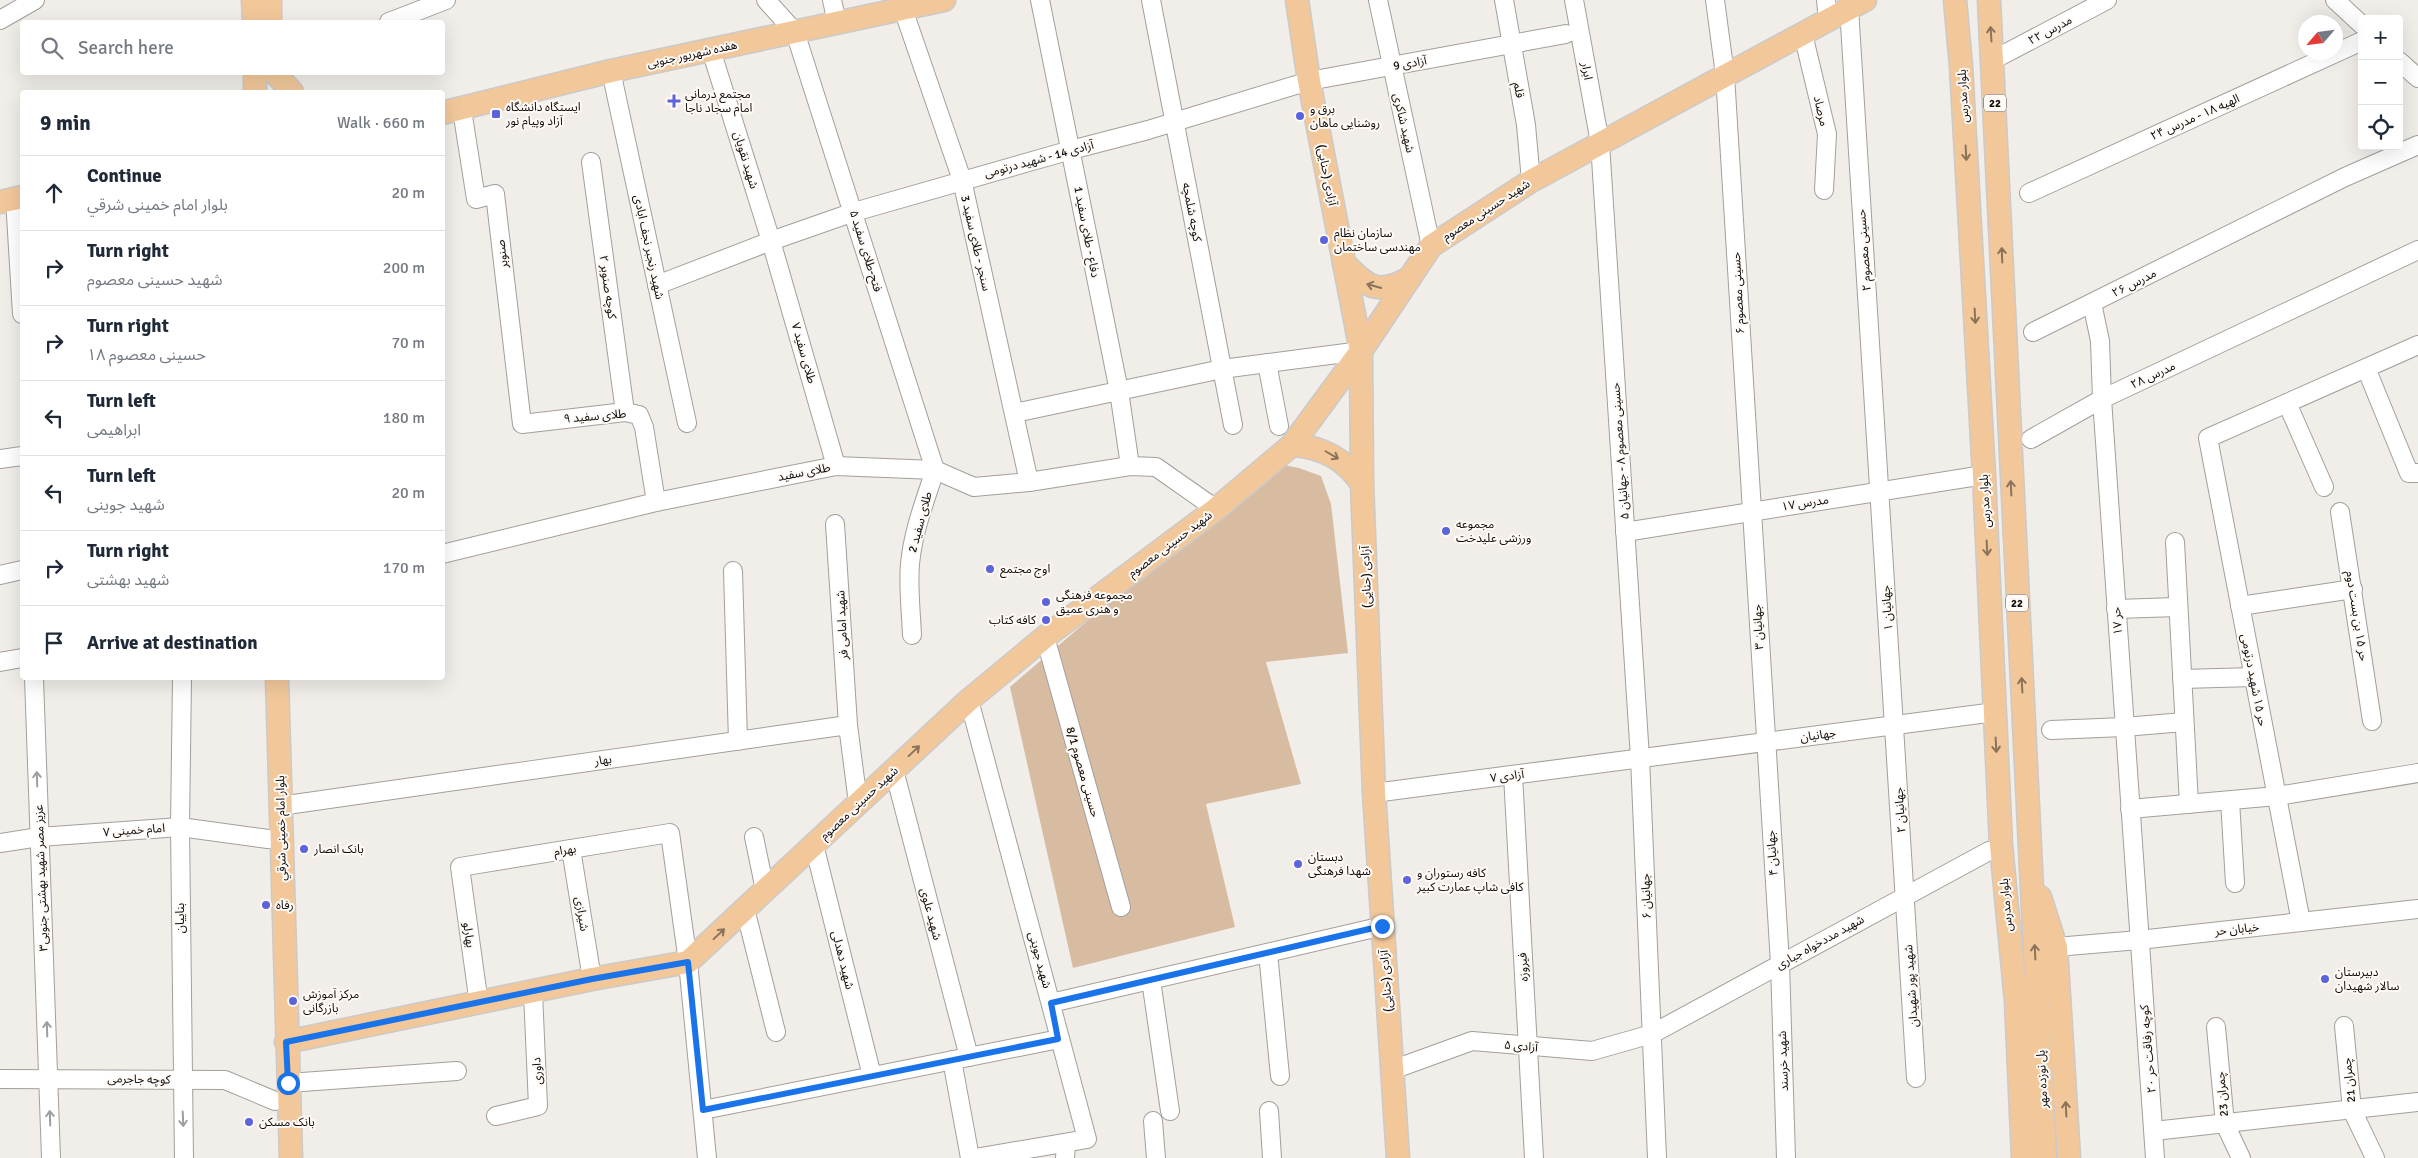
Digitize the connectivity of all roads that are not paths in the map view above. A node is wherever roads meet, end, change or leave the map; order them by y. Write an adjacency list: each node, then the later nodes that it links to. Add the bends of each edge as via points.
1 (35, 0): 24 (street)
2 (253, 0): 25 (main road)
3 (270, 0): 26 (main road)
4 (446, 0): 21 (street)
5 (766, 0): 30 (street)
6 (832, 0): 29 (street)
7 (944, 0): 22 (main road, هفده شهریور جنوبی)
8 (1040, 0): 51 (street, دفاع - طلای سفید 1)
9 (1150, 0): 48 (street, کوچه شلمچه)
10 (1297, 0): 44 (main road, آزادی (حنایی))
11 (1378, 0): 38 (street, شهید شاکری)
12 (1504, 0): 34 (street, قلم)
13 (1574, 0): 49 (street, ابرار)
14 (1716, 0): 41 (street, حسینی معصوم ۶)
15 (1955, 0): 39 (main road, بلوار مدرس)
16 (1968, 0): 39 (main road)
17 (1989, 0): 36 (main road, بلوار مدرس / 22, one-way to 17)
18 (2107, 0): 36 (street, مدرس ۲۲)
19 (2335, 0): 28 (street)
20 (1857, 4): 23 (main road, شهید حسینی معصوم); 94 (street, حسینی معصوم ۲)
21 (418, 5): 27 (street)
22 (903, 9): 29 (main road, هفده شهریور جنوبی); 53 (street, سنجر - طلای سفید 3)
23 (1827, 10): 32 (main road, شهید حسینی معصوم)
24 (0, 20)
25 (254, 20)
26 (270, 20)
27 (392, 20)
28 (2358, 21)
29 (837, 23): 30 (main road, هفده شهریور جنوبی)
30 (795, 32): 35 (main road, هفده شهریور جنوبی); 58 (street, فتح-طلای سفید ۵)
31 (1566, 34): 34 (street, آزادی 9)
32 (1803, 34): 41 (main road, شهید حسینی معصوم); 55 (street, مرصاد, via 1826,134)
33 (2358, 43): 56 (street, الهیه ۱۸ - مدرس ۲۴)
34 (1511, 46): 38 (street, آزادی 9); 54 (street, قلم, via 1526,125)
35 (711, 50): 40 (main road, هفده شهریور جنوبی); 59 (street, شهید نقویان)
36 (1993, 60): 150 (main road, بلوار مدرس / 22, one-way to 36)
37 (2403, 64): 42 (street)
38 (1391, 66): 44 (street, آزادی 9); 60 (street, شهید شاکری)
39 (1961, 66): 90 (main road, بلوار مدرس, one-way to 90)
40 (611, 71): 47 (main road, هفده شهریور جنوبی); 64 (street, شهید رنجبر نجف ابادی)
41 (1725, 75): 49 (main road, شهید حسینی معصوم); 97 (street, حسینی معصوم ۶)
42 (2418, 78)
43 (259, 80): 45 (main road); 46 (main road)
44 (1308, 82): 48 (street, آزادی 14 - شهید درتومی); 62 (main road, آزادی (حنایی))
45 (270, 90)
46 (286, 90)
47 (452, 111): 79 (street, صنوبر, via 476,199 495,194)
48 (1175, 122): 51 (street, آزادی 14 - شهید درتومی); 72 (street, کوچه شلمچه)
49 (1600, 143): 54 (main road, شهید حسینی معصوم); 100 (street, حسینی معصوم ۸ - جهانیان ۵)
50 (2418, 145): 66 (street, مدرس ۲۶, via 2345,177)
51 (1071, 150): 53 (street, آزادی 14 - شهید درتومی); 73 (street, دفاع - طلای سفید 1)
52 (591, 162): 76 (street, کوچه صنوبر ۲)
53 (962, 180): 58 (street, آزادی 14 - شهید درتومی); 77 (street, سنجر - طلای سفید 3)
54 (1531, 181): 60 (main road, شهید حسینی معصوم)
55 (1824, 190)
56 (2028, 193)
57 (12, 199): 65 (street)
58 (854, 212): 59 (street, آزادی 14 - شهید درتومی); 88 (street, فتح-طلای سفید ۵)
59 (771, 241): 64 (street, آزادی 14 - شهید درتومی); 86 (street, طلای سفید ۷)
60 (1431, 246): 63 (main road, شهید حسینی معصوم)
61 (2418, 250): 74 (street, مدرس ۲۸)
62 (1344, 263): 63 (main road, one-way to 62, via 1382,289 1367,285); 69 (main road, آزادی (حنایی))
63 (1410, 278): 69 (main road, شهید حسینی معصوم)
64 (657, 285): 78 (street, شهید رنجبر نجف ابادی)
65 (20, 291)
66 (2092, 303): 67 (street, مدرس ۲۶); 74 (street, حر ۱۷, via 2100,341)
67 (2033, 332)
68 (2418, 345): 71 (street)
69 (1360, 351): 70 (street); 83 (main road, شهید حسینی معصوم); 92 (main road, آزادی (حنایی))
70 (1267, 363): 72 (street); 81 (street)
71 (2366, 368): 75 (street); 89 (street)
72 (1222, 369): 73 (street); 80 (street, کوچه شلمچه)
73 (1119, 391): 77 (street); 87 (street, دفاع - طلای سفید 1)
74 (2102, 399): 82 (street, مدرس ۲۸); 109 (street, حر ۱۷)
75 (2287, 403): 93 (street); 107 (street, حر ۱۵ شهید درتومی, via 2208,438)
76 (625, 412): 79 (street, طلای سفید ۹); 95 (street, طلای سفید ۹, via 639,415 644,426)
77 (1015, 413): 91 (street, سنجر - طلای سفید 3)
78 (687, 423)
79 (522, 424)
80 (1233, 425)
81 (1279, 426)
82 (2031, 439)
83 (1292, 445): 92 (main road, one-way to 92, via 1320,449 1333,455); 96 (main road, شهید حسینی معصوم)
84 (20, 456): 85 (street)
85 (0, 459)
86 (836, 466): 88 (street, طلای سفید); 95 (street, طلای سفید)
87 (1130, 466): 91 (street, طلای سفید); 96 (street, طلای سفید, via 1156,467)
88 (935, 470): 91 (street, طلای سفید, via 974,487); 110 (street, طلای سفید 2, via 912,546)
89 (2413, 473)
90 (1984, 475): 94 (street, مدرس ۱۷); 121 (main road, بلوار مدرس, one-way to 121)
91 (1029, 482)
92 (1362, 484): 134 (main road, آزادی (حنایی))
93 (2324, 487)
94 (1879, 491): 97 (street, مدرس ۱۷); 125 (street, جهانیان ۱)
95 (656, 502): 102 (street, طلای سفید)
96 (1216, 509): 111 (main road, شهید حسینی معصوم)
97 (1751, 512): 100 (street, مدرس ۱۷); 129 (street, جهانیان ۳)
98 (2340, 512): 106 (street, حر ۱۵ بن بست دوم)
99 (835, 524): 124 (street, شهید امامی فر)
100 (1626, 532): 130 (street, حسینی معصوم ۸ - جهانیان ۵)
101 (2175, 542): 108 (street)
102 (445, 553)
103 (20, 570): 105 (street)
104 (733, 571): 128 (street)
105 (0, 575)
106 (2353, 589): 107 (street); 122 (street, حر ۱۵ بن بست دوم)
107 (2240, 606): 114 (street, حر ۱۵ شهید درتومی)
108 (2178, 607): 109 (street); 115 (street)
109 (2116, 609): 126 (street, حر ۱۷)
110 (912, 635)
111 (1045, 637): 120 (main road, شهید حسینی معصوم); 154 (street, حسینی معصوم 8/1)
112 (20, 658): 113 (street)
113 (0, 662)
114 (2254, 677): 115 (street); 135 (street, حر ۱۵ شهید درتومی)
115 (2182, 679): 123 (street)
116 (34, 680): 142 (street, عزیز مصر شهید بهشتی جنوبی۳, one-way to 116)
117 (182, 680): 141 (street, بناییان)
118 (266, 680): 144 (main road, بلوار امام خمینی شرقي)
119 (277, 680): 139 (main road, بلوار امام خمینی شرقي)
120 (969, 700): 131 (main road, شهید حسینی معصوم, one-way to 120); 169 (street, شهید جوینی)
121 (1995, 712): 125 (street, جهانیان); 157 (main road, بلوار مدرس, one-way to 157)
122 (2372, 721)
123 (2184, 722): 126 (street); 138 (street)
124 (848, 725): 128 (street, بهار); 137 (street)
125 (1894, 725): 129 (street, جهانیان); 153 (street, جهانیان ۲)
126 (2124, 727): 127 (street); 140 (street, حر ۱۷)
127 (2051, 730)
128 (738, 741): 139 (street, بهار)
129 (1765, 742): 130 (street, جهانیان); 164 (street, جهانیان ۴)
130 (1640, 758): 133 (street, آزادی ۷); 174 (street, جهانیان ۶)
131 (894, 770): 137 (main road, شهید حسینی معصوم); 178 (street, شهید علوی)
132 (2418, 773): 135 (street)
133 (1513, 775): 134 (street, آزادی ۷); 177 (street, فیروزه)
134 (1374, 793): 159 (main road, آزادی (حنایی))
135 (2277, 796): 136 (street); 158 (street, حر ۱۵ شهید درتومی)
136 (2230, 801): 138 (street); 151 (street)
137 (858, 803): 146 (main road, شهید حسینی معصوم)
138 (2189, 804): 140 (street)
139 (280, 806): 176 (main road, بلوار امام خمینی شرقي)
140 (2130, 809): 160 (street, حر ۱۷)
141 (180, 826): 142 (street, امام خمینی ۷); 144 (street, امام خمینی ۷); 186 (street, بناییان)
142 (39, 837): 145 (street, امام خمینی ۷); 183 (street, عزیز مصر شهید بهشتی جنوبی۳, one-way to 142)
143 (754, 837): 152 (street)
144 (268, 839): 188 (main road, بلوار امام خمینی شرقي)
145 (0, 843)
146 (814, 845): 152 (main road, شهید حسینی معصوم); 181 (street, شهید دهدلی)
147 (571, 849): 149 (street, بهرام); 163 (street, بهرام, via 670,832); 165 (street, شیرازی)
148 (1989, 851): 153 (street, شهید مددخواه جباری)
149 (460, 867): 170 (street, بهارلو)
150 (2031, 868): 161 (main road); 168 (main road, بلوار مدرس / 22, one-way to 150)
151 (2235, 883)
152 (765, 890): 155 (main road, شهید حسینی معصوم)
153 (1905, 895): 164 (street, شهید مددخواه جباری); 184 (street, شهید پور شهیدان)
154 (1121, 907)
155 (745, 909): 163 (main road, شهید حسینی معصوم, one-way to 155); 173 (street)
156 (2418, 909): 158 (street, خیابان حر)
157 (2006, 916): 168 (main road, بلوار مدرس); 212 (main road, via 2001,1002)
158 (2301, 922): 160 (street, خیابان حر)
159 (1382, 926): 162 (street); 179 (main road, آزادی (حنایی))
160 (2139, 940): 161 (street, خیابان حر); 197 (street, کوچه رفاقت حر ۲۰)
161 (2056, 947): 215 (main road, one-way to 161)
162 (1268, 953): 166 (street); 182 (street)
163 (688, 962): 165 (main road); 190 (street)
164 (1780, 964): 174 (street, شهید مددخواه جباری); 211 (street, شهید خرسند)
165 (592, 979): 167 (main road)
166 (1151, 980): 169 (street); 192 (street)
167 (533, 993): 170 (main road); 194 (street, داوری, via 538,1106)
168 (2027, 1001): 213 (main road, پل نوزده مهر); 214 (main road, پل نوزده مهر)
169 (1051, 1003): 175 (street, شهید جوینی)
170 (479, 1004): 176 (main road)
171 (2344, 1026): 191 (street, چمران 21)
172 (2216, 1027): 196 (street, چمران 23)
173 (776, 1032)
174 (1652, 1034): 177 (street, آزادی ۵, via 1592,1051); 210 (street, جهانیان ۶)
175 (1058, 1039): 178 (street); 198 (street, شهید جوینی, via 1087,1139)
176 (286, 1042): 187 (main road, بلوار امام خمینی شرقي)
177 (1528, 1046): 179 (street, آزادی ۵, via 1472,1041); 209 (street, فیروزه)
178 (960, 1059): 181 (street); 204 (street, شهید علوی)
179 (1392, 1070): 208 (main road, آزادی (حنایی))
180 (457, 1071): 187 (street)
181 (872, 1076): 190 (street)
182 (1280, 1076)
183 (49, 1078): 185 (street, کوچه جاجرمی); 186 (street, کوچه جاجرمی); 199 (street, عزیز مصر شهید بهشتی جنوبی۳, one-way to 183)
184 (1916, 1078)
185 (0, 1079)
186 (181, 1079): 188 (street, کوچه جاجرمی, via 225,1080); 200 (street, بناییان, one-way to 200)
187 (288, 1083): 202 (main road, بلوار امام خمینی شرقي)
188 (274, 1101): 201 (main road, بلوار امام خمینی شرقي)
189 (2418, 1102): 191 (street)
190 (703, 1110): 203 (street)
191 (2352, 1110): 196 (street); 218 (street, چمران 21)
192 (1170, 1111)
193 (1269, 1111): 207 (street)
194 (496, 1116)
195 (1153, 1121): 206 (street)
196 (2225, 1124): 197 (street); 217 (street, چمران 23)
197 (2154, 1131): 216 (street, کوچه رفاقت حر ۲۰)
198 (1066, 1150): 205 (street, شهید جوینی)
199 (51, 1158)
200 (184, 1158)
201 (276, 1158)
202 (291, 1158)
203 (707, 1158)
204 (970, 1158)
205 (975, 1158)
206 (1156, 1158)
207 (1272, 1158)
208 (1398, 1158)
209 (1534, 1158)
210 (1657, 1158)
211 (1786, 1158)
212 (2009, 1158)
213 (2023, 1158)
214 (2046, 1158)
215 (2068, 1158)
216 (2155, 1158)
217 (2241, 1158)
218 (2375, 1158)

